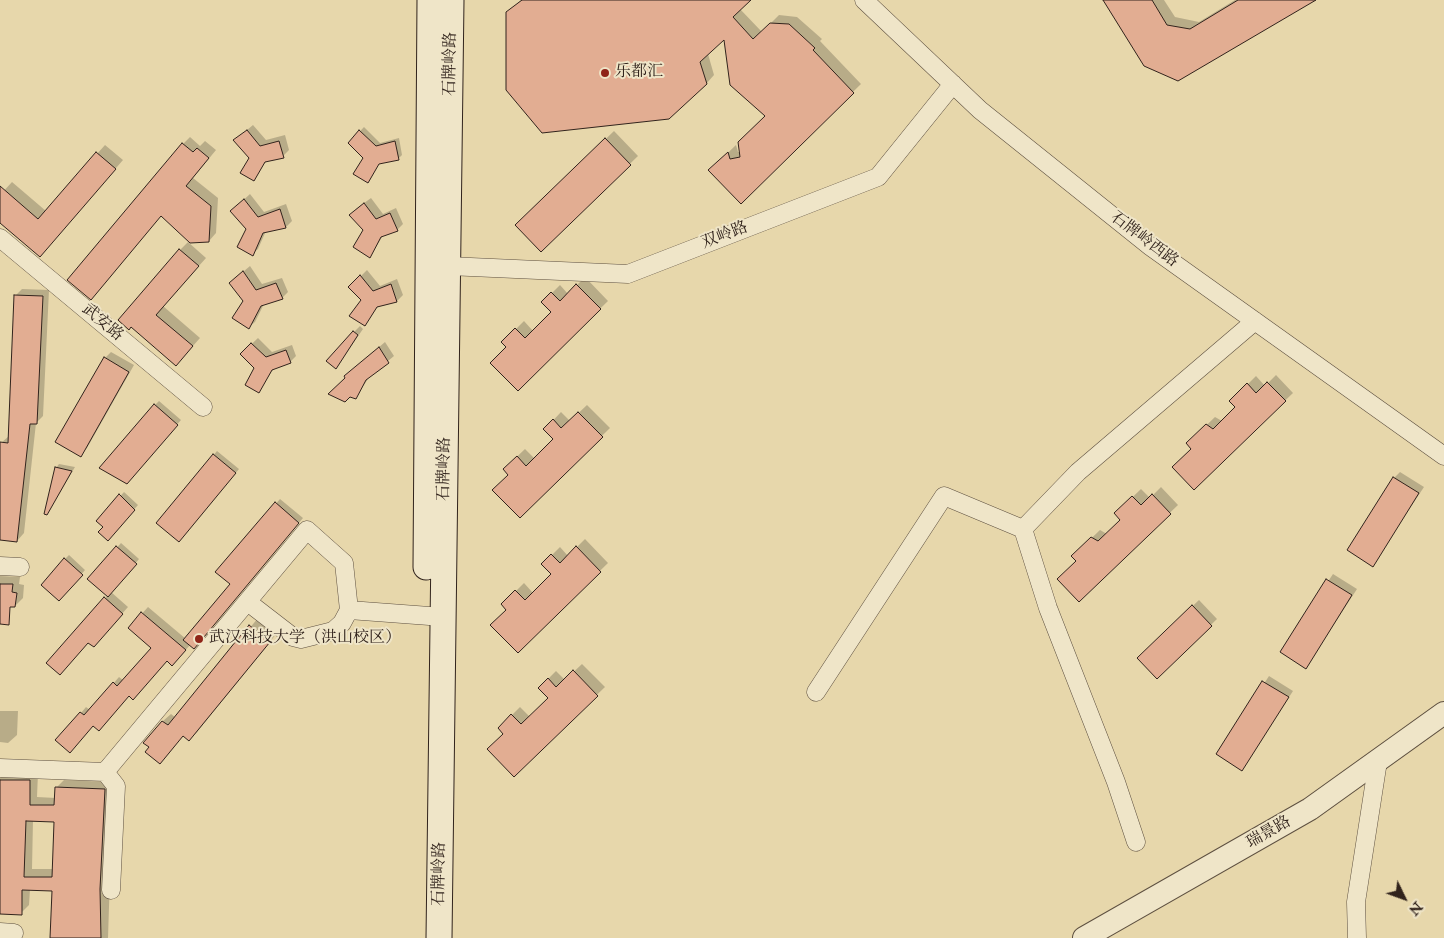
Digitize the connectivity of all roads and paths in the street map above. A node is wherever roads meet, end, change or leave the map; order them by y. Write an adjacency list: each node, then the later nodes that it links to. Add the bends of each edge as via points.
1 (430, 0): 15 (main road, 石牌岭路)
2 (451, 0): 6 (main road, 石牌岭路)
3 (864, 0): 4 (street, 石牌岭西路)
4 (953, 84): 6 (street, 双岭路, via 878,176 628,274); 7 (street, 石牌岭西路, via 980,110 1152,247)
5 (0, 238): 8 (street, 武安路)
6 (448, 266): 15 (main road, 石牌岭路)
7 (1255, 321): 9 (street, 石牌岭西路); 10 (street, via 1078,472)
8 (203, 407)
9 (1444, 456)
10 (1023, 528): 16 (street, via 944,496); 21 (street, via 1048,608)
11 (0, 566): 12 (street)
12 (20, 567)
13 (249, 603): 14 (street, via 293,637 301,639 333,631); 14 (street, via 307,530 344,563); 20 (street)
14 (349, 610): 15 (street)
15 (434, 616): 23 (main road, 石牌岭路); 24 (main road, 石牌岭路)
16 (816, 692)
17 (1444, 713): 18 (street, 瑞景路)
18 (1378, 760): 25 (street, 瑞景路, via 1310,809); 26 (street, via 1356,902)
19 (0, 768): 20 (street)
20 (105, 772): 22 (street, via 116,786)
21 (1136, 842)
22 (111, 890)
23 (422, 938)
24 (439, 938)
25 (1084, 938)
26 (1356, 938)

